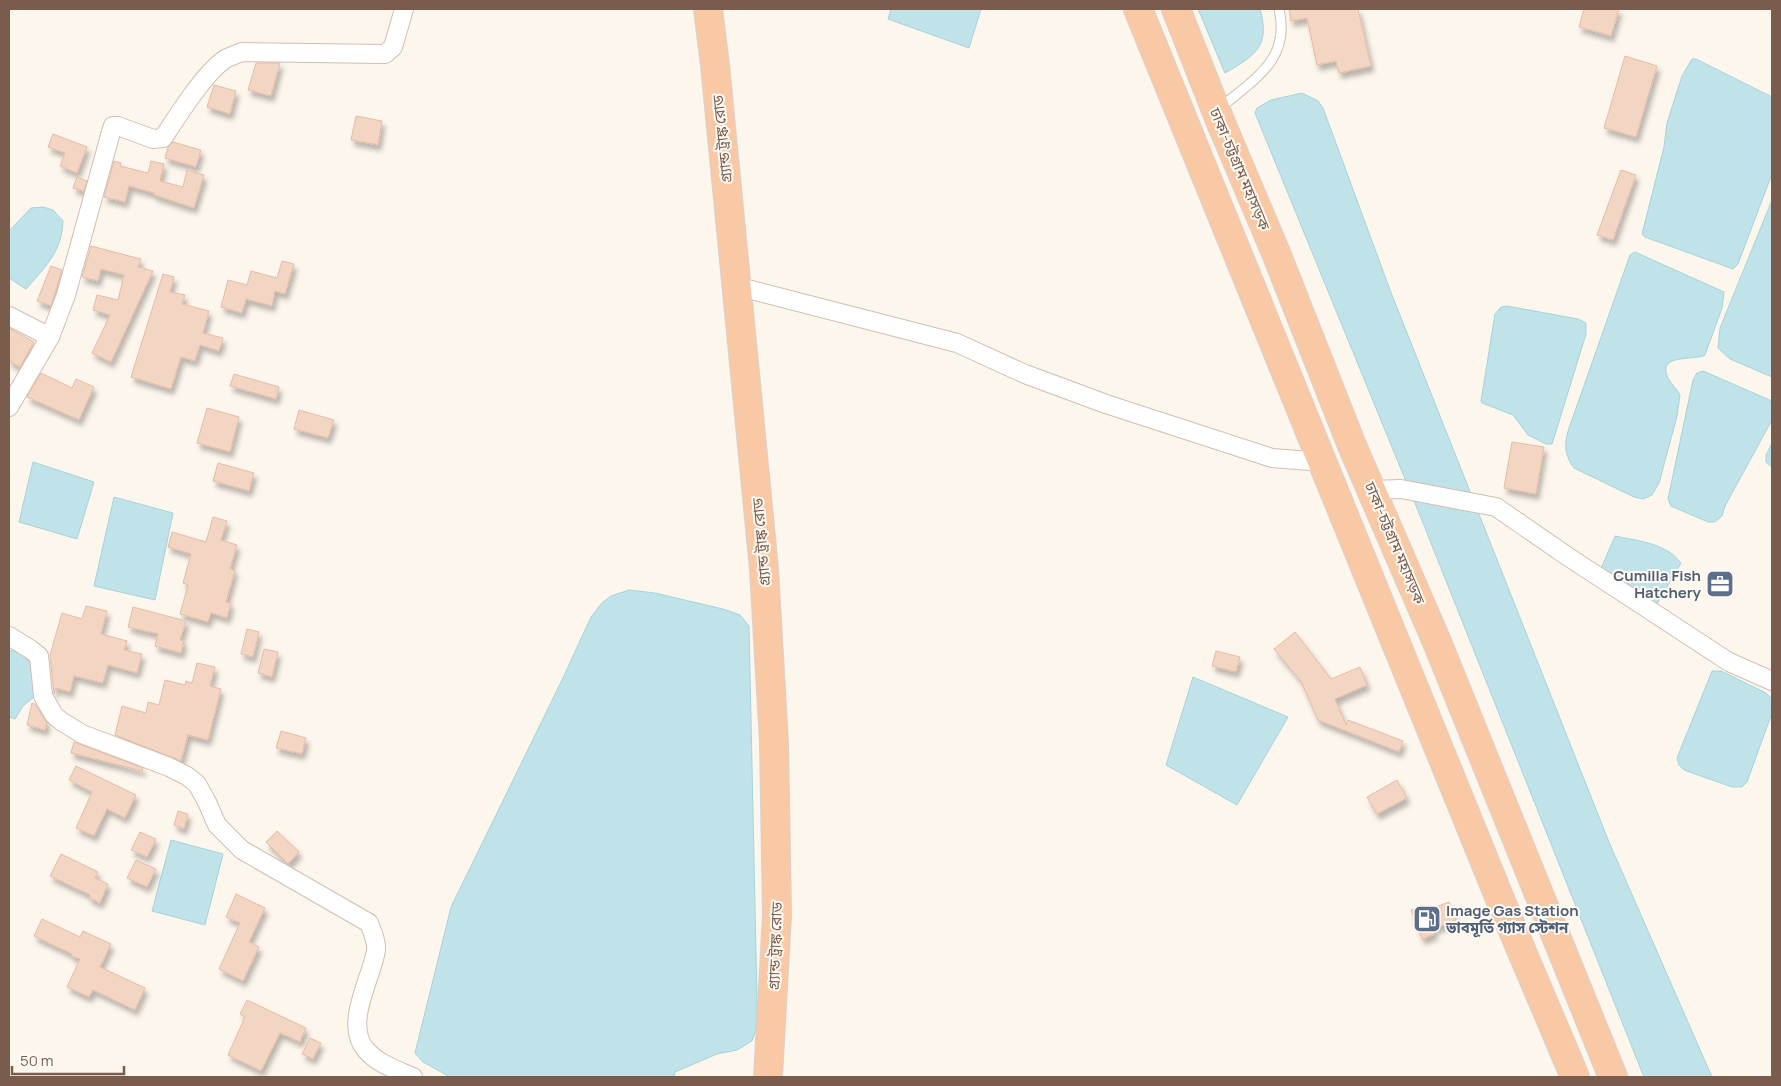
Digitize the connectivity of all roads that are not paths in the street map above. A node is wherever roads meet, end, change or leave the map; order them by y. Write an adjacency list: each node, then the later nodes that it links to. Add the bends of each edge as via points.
1 (404, 9): 9 (street, via 394,47 385,54 242,52 215,68 163,138 153,139 113,126 66,296)
2 (708, 9): 7 (highway, গ্র্যান্ড ট্রাঙ্ক রোড)
3 (1138, 9): 11 (highway)
4 (1176, 9): 6 (highway, ঢাকা-চট্টগ্রাম মহাসড়ক)
5 (1278, 9): 6 (lane, via 1281,38 1273,60)
6 (1216, 111): 12 (highway, ঢাকা-চট্টগ্রাম মহাসড়ক)
7 (736, 286): 11 (street, via 957,343 1025,374 1106,404 1272,458); 16 (highway, গ্র্যান্ড ট্রাঙ্ক রোড, via 764,569 774,743 777,914)
8 (9, 316): 9 (street)
9 (50, 338): 10 (street)
10 (9, 407)
11 (1322, 462): 17 (highway)
12 (1372, 490): 14 (street, via 1401,488 1496,507 1729,662); 18 (highway, ঢাকা-চট্টগ্রাম মহাসড়ক, via 1441,651)
13 (9, 636): 15 (street, via 39,656 43,696 61,721 82,734 187,776 196,784 217,825 242,850 369,924 376,948 362,996 358,1034 365,1050 379,1062)
14 (1772, 681)
15 (413, 1077)
16 (768, 1077)
17 (1575, 1077)
18 (1613, 1077)

